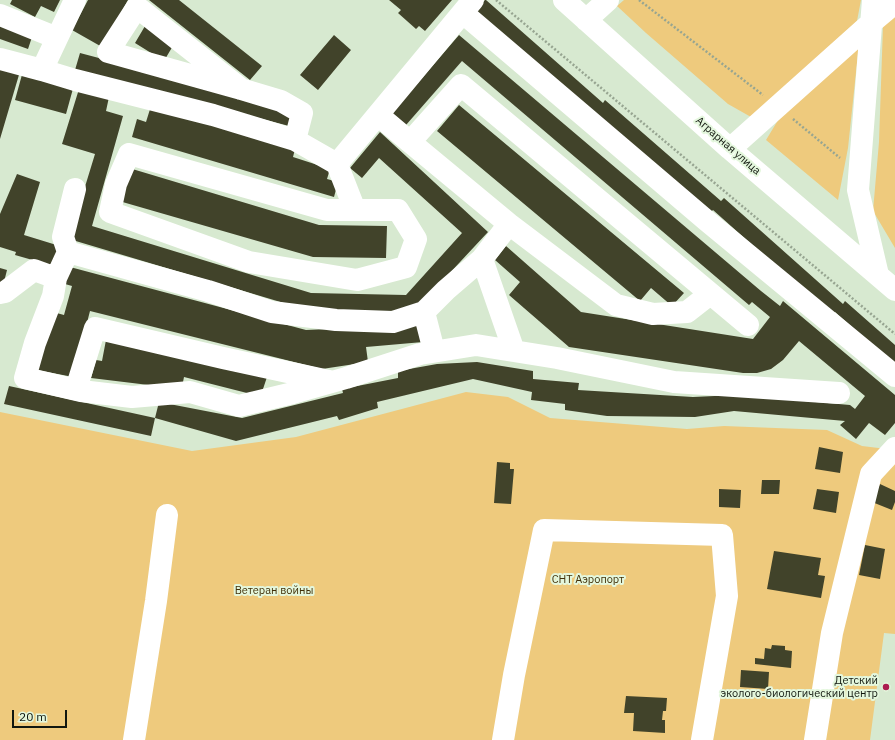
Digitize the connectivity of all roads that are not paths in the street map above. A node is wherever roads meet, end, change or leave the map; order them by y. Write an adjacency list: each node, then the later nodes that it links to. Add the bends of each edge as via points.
1 (75, 0): 10 (street)
2 (564, 0): 8 (street, Аграрная улица)
3 (608, 0): 8 (street)
4 (873, 0): 9 (street)
5 (895, 3): 9 (street)
6 (468, 6): 14 (street); 33 (street, via 707,221)
7 (0, 15): 10 (street)
8 (586, 20): 17 (street, Аграрная улица)
9 (871, 23): 17 (street); 24 (street, via 858,190)
10 (57, 38): 12 (street)
11 (0, 59): 12 (street)
12 (42, 70): 15 (street, via 213,115)
13 (240, 89): 13 (street, via 137,7 108,52 116,54); 15 (street, via 282,100 302,113)
14 (378, 115): 16 (street); 18 (street)
15 (295, 140): 18 (street)
16 (410, 142): 21 (street); 28 (street, via 461,85)
17 (730, 149): 24 (street, Аграрная улица)
18 (336, 164): 20 (street)
19 (74, 189): 22 (street, via 63,237)
20 (355, 210): 20 (street, via 327,210 129,154 116,184 110,212 249,262 357,280 406,267 416,239 398,210)
21 (509, 224): 23 (street); 28 (street, via 616,305 653,314 687,312)
22 (68, 252): 25 (street); 29 (street, via 208,291 272,312 336,320 393,322)
23 (482, 259): 29 (street); 32 (street)
24 (878, 275): 26 (street, Аграрная улица)
25 (56, 278): 27 (street, via 34,270); 35 (street, via 53,296 25,378)
26 (895, 290)
27 (0, 293)
28 (710, 294): 30 (street)
29 (424, 312): 31 (street)
30 (748, 325)
31 (434, 351): 32 (street, via 476,345); 34 (street)
32 (514, 351): 36 (street, via 674,382)
33 (895, 376)
34 (332, 382): 35 (street, via 239,406 190,392 132,397); 35 (street, via 95,328)
35 (76, 390)
36 (839, 394)
37 (895, 448): 42 (street, via 871,474 832,633)
38 (167, 515): 39 (street)
39 (134, 740)
40 (503, 740): 41 (street, via 544,530 722,535 727,596)
41 (702, 740)
42 (815, 740)

